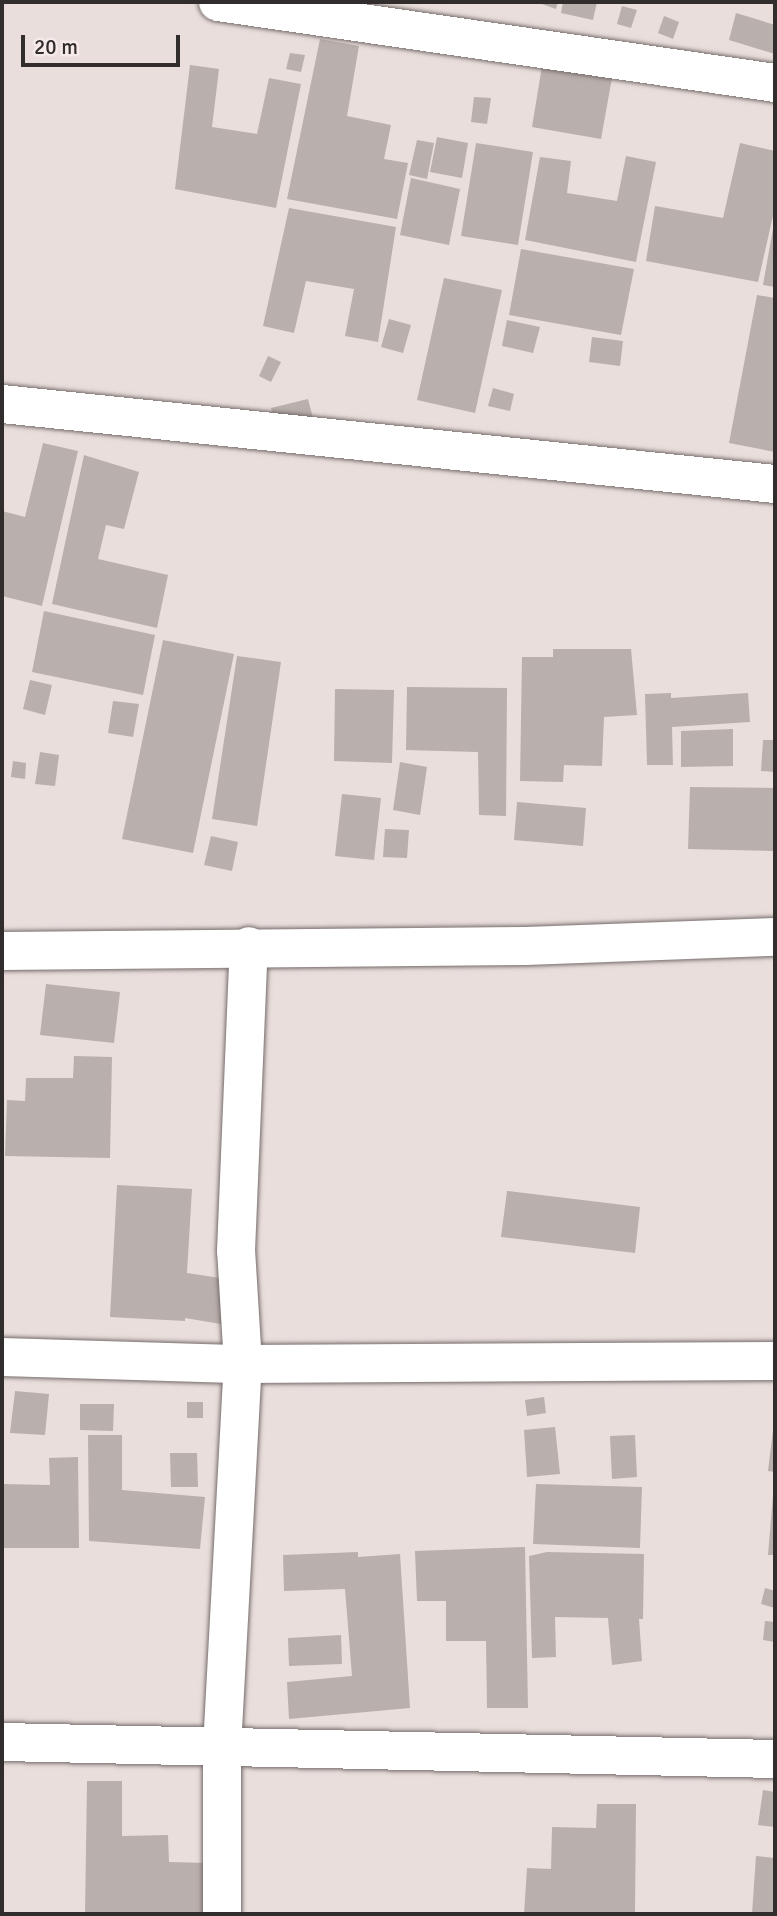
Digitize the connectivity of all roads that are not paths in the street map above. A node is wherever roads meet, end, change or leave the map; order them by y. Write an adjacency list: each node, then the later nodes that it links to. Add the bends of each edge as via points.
1 (218, 2): 2 (street)
2 (775, 83)
3 (2, 404): 4 (street)
4 (775, 484)
5 (775, 937): 6 (street, via 526,946)
6 (249, 946): 7 (street); 10 (street, via 236,1251)
7 (2, 951)
8 (2, 1357): 10 (street)
9 (775, 1361): 10 (street)
10 (243, 1364): 12 (street)
11 (2, 1742): 12 (street)
12 (222, 1748): 13 (street); 14 (street)
13 (775, 1759)
14 (222, 1914)

